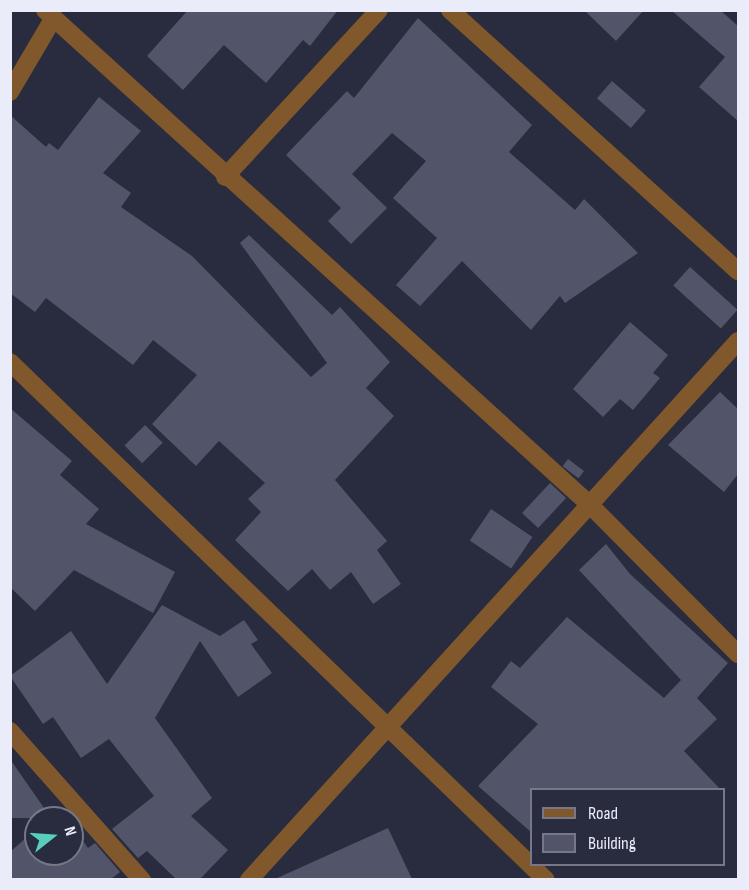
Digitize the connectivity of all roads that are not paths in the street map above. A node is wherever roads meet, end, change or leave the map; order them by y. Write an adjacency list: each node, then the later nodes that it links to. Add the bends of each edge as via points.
1 (380, 10): 5 (street)
2 (450, 10): 6 (street)
3 (49, 15): 4 (street); 5 (street)
4 (10, 92)
5 (225, 177): 9 (street)
6 (738, 271)
7 (738, 341): 9 (street)
8 (10, 362): 11 (street)
9 (588, 503): 10 (street); 11 (street)
10 (738, 654)
11 (383, 726): 13 (street); 16 (street)
12 (10, 731): 15 (street)
13 (530, 864)
14 (532, 866): 17 (street)
15 (142, 879)
16 (249, 879)
17 (546, 879)

